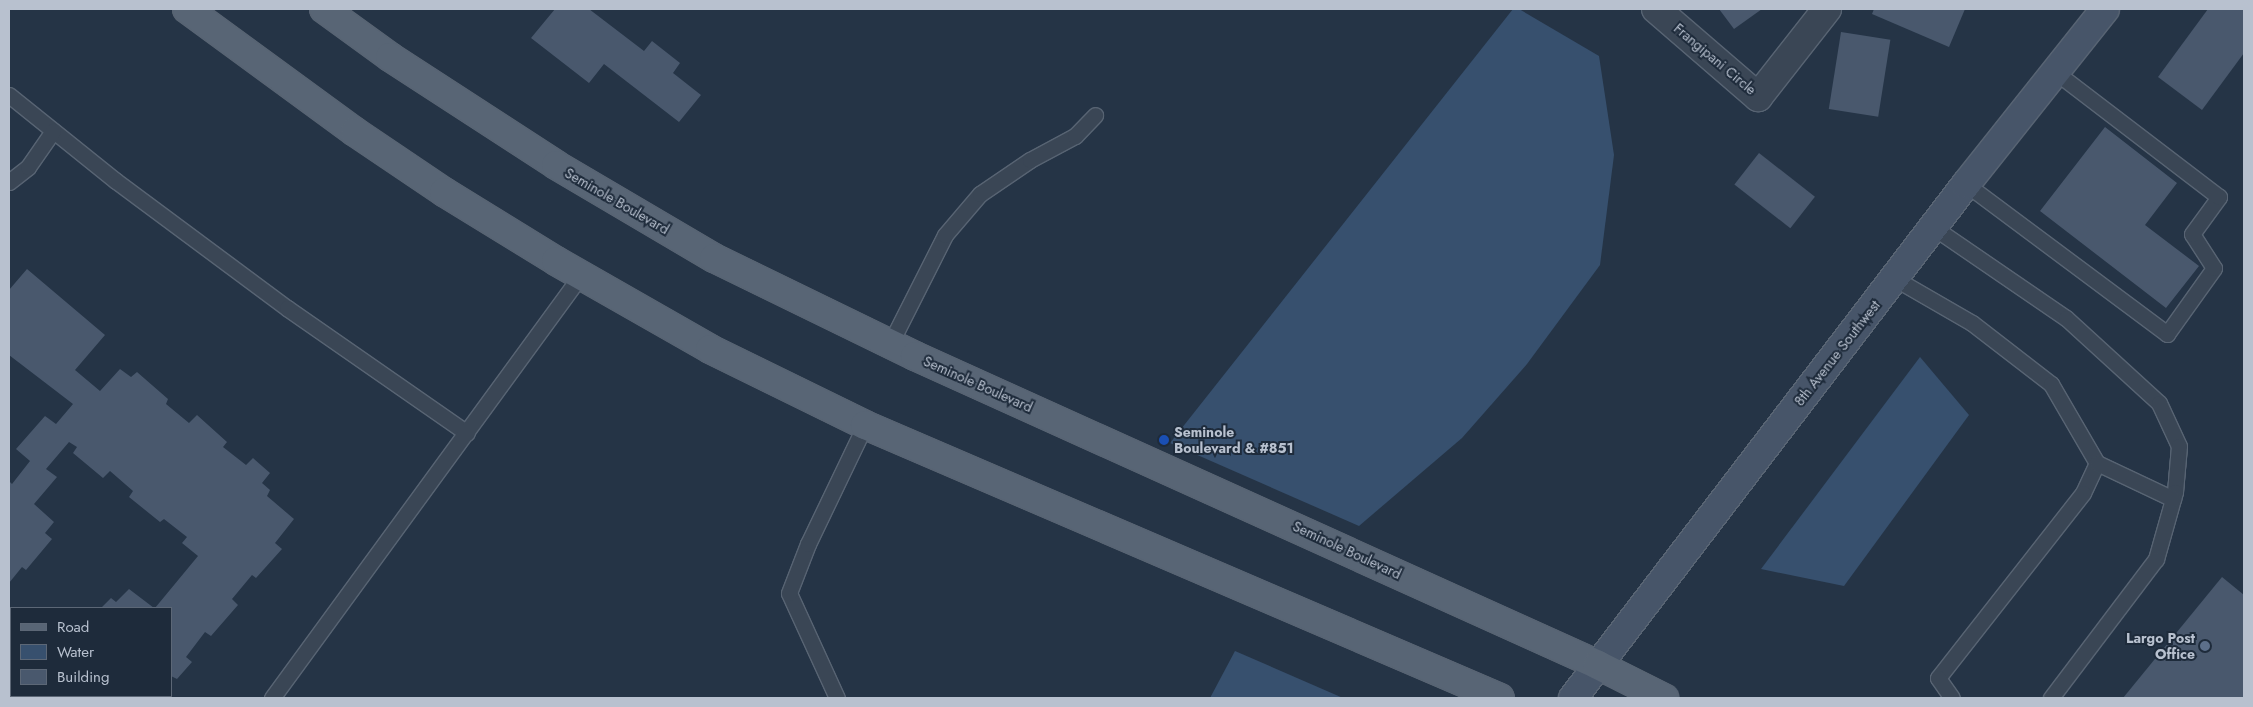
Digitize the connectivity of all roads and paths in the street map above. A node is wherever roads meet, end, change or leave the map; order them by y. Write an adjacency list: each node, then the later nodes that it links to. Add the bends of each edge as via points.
1 (187, 9): 13 (main road, via 355,132 500,227)
2 (324, 9): 15 (main road, Seminole Boulevard, via 390,57 556,165 714,258)
3 (1656, 9): 4 (street, Frangipani Circle, via 1758,97)
4 (1827, 9)
5 (2105, 9): 6 (street, 8th Avenue Southwest)
6 (2057, 73): 11 (street, 8th Avenue Southwest); 11 (lane, via 2219,197 2192,234 2214,268 2167,334)
7 (9, 95): 9 (lane)
8 (1095, 114): 15 (lane, via 1075,136 1030,160 980,194 945,235)
9 (53, 131): 10 (lane, via 28,167); 17 (lane, via 287,308)
10 (9, 182)
11 (1966, 184): 12 (street, 8th Avenue Southwest)
12 (1933, 227): 14 (street, 8th Avenue Southwest); 19 (lane, via 2066,318 2159,403 2179,446)
13 (581, 275): 16 (main road, via 710,349); 17 (lane)
14 (1894, 278): 18 (lane, via 1972,323 2052,384); 20 (street, 8th Avenue Southwest)
15 (890, 344): 20 (main road, Seminole Boulevard)
16 (865, 425): 22 (lane, via 808,544 789,593); 23 (main road)
17 (467, 433): 21 (lane)
18 (2097, 464): 19 (lane); 26 (lane, via 2083,493 1938,678)
19 (2173, 499): 27 (lane, via 2156,559)
20 (1598, 665): 24 (street, 8th Avenue Southwest); 25 (main road, Seminole Boulevard)
21 (272, 698)
22 (837, 698)
23 (1500, 698)
24 (1572, 698)
25 (1664, 698)
26 (1952, 698)
27 (2051, 698)

